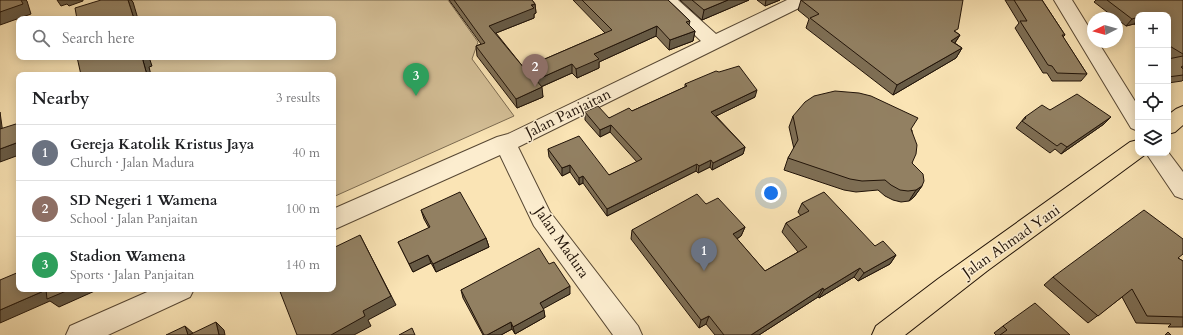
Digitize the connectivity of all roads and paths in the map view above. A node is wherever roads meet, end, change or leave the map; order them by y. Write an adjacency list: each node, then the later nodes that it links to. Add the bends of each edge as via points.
1 (668, 0): 4 (street)
2 (801, 0): 4 (street, Jalan Panjaitan)
3 (1063, 0): 6 (street)
4 (713, 42): 8 (street, Jalan Panjaitan, via 515,140)
5 (1183, 114): 7 (main road)
6 (1136, 120)
7 (1171, 124)
8 (504, 143): 12 (street, Jalan Panjaitan); 15 (street, Jalan Madura, via 542,219)
9 (1135, 150): 16 (main road, Jalan Ahmad Yani, via 936,294)
10 (1159, 156): 11 (street)
11 (1183, 190)
12 (336, 219)
13 (174, 292): 14 (street)
14 (79, 335)
15 (629, 335)
16 (885, 335)

